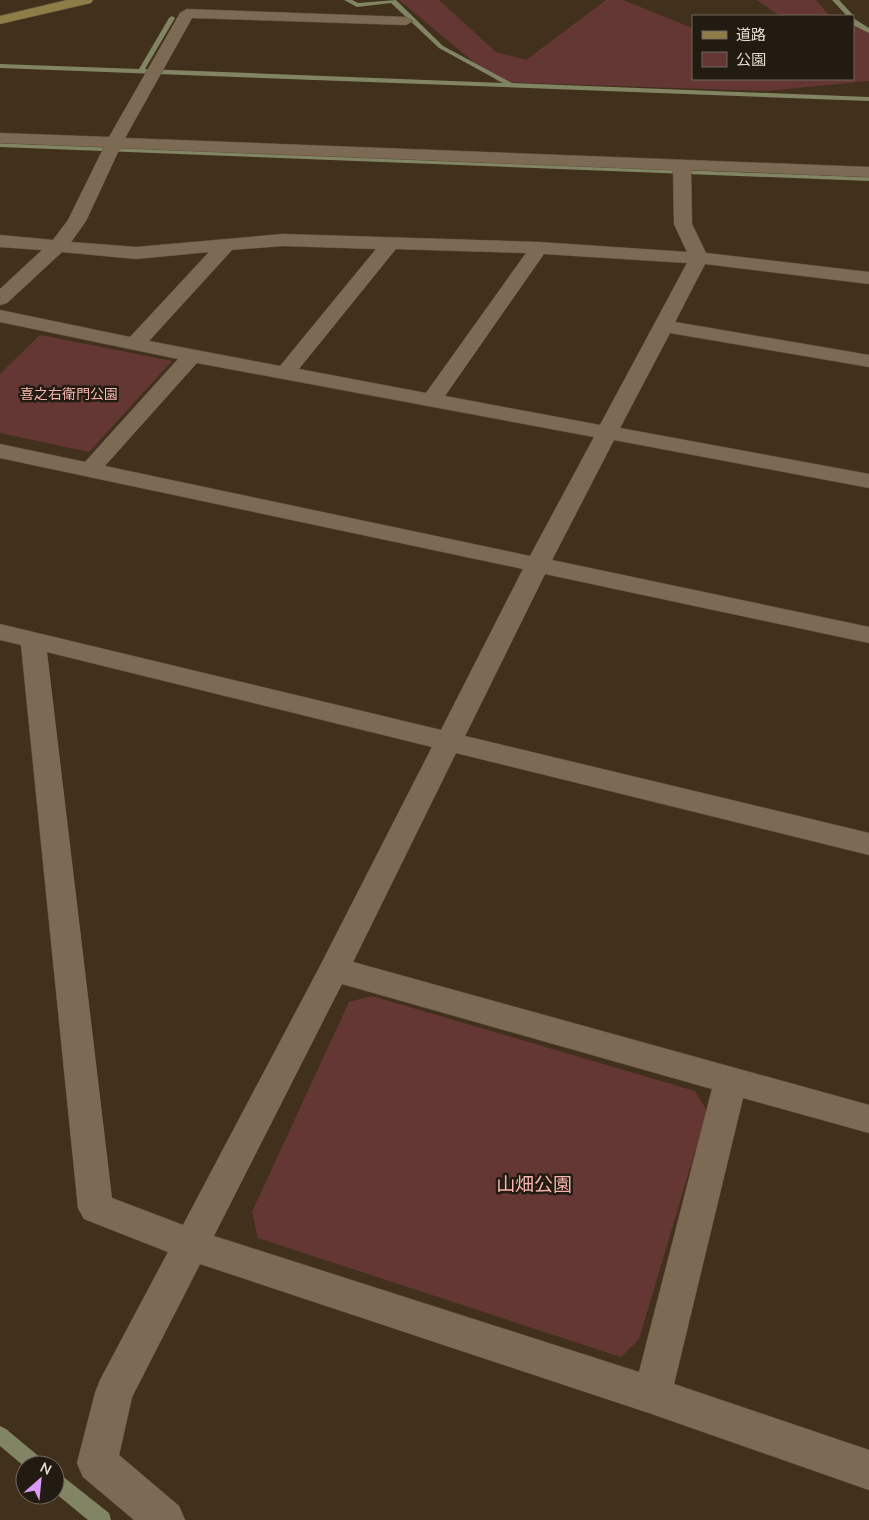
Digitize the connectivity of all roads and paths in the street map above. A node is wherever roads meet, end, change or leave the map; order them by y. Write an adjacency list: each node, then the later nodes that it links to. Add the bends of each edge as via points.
1 (31, 0): 3 (main road)
2 (86, 0): 4 (main road)
3 (0, 8)
4 (0, 20)
5 (406, 21): 7 (street, via 187,13)
6 (0, 138): 7 (street)
7 (114, 143): 8 (street); 13 (street, via 78,222)
8 (682, 165): 9 (street); 15 (street, via 683,224)
9 (869, 172)
10 (0, 241): 13 (street)
11 (227, 244): 12 (street, via 283,240); 13 (street, via 136,253); 20 (street)
12 (390, 244): 14 (street); 23 (street)
13 (58, 246): 17 (street)
14 (539, 248): 15 (street); 24 (street)
15 (699, 258): 16 (street); 19 (street)
16 (869, 278)
17 (0, 298)
18 (0, 316): 20 (street)
19 (664, 326): 22 (street); 25 (street)
20 (135, 344): 21 (street)
21 (192, 356): 23 (street); 27 (street)
22 (869, 361)
23 (285, 373): 24 (street)
24 (432, 400): 25 (street)
25 (608, 432): 28 (street); 29 (street)
26 (0, 451): 27 (street)
27 (90, 470): 29 (street)
28 (869, 481)
29 (538, 563): 31 (street); 33 (street)
30 (0, 632): 32 (street)
31 (869, 635)
32 (33, 640): 33 (street); 38 (street, via 96,1208)
33 (448, 742): 34 (street); 35 (street)
34 (869, 844)
35 (334, 969): 36 (street); 38 (street)
36 (731, 1081): 37 (street); 39 (street)
37 (869, 1119)
38 (192, 1245): 39 (street); 41 (street, via 114,1393 97,1463)
39 (652, 1396): 40 (street)
40 (869, 1470)
41 (165, 1520)

